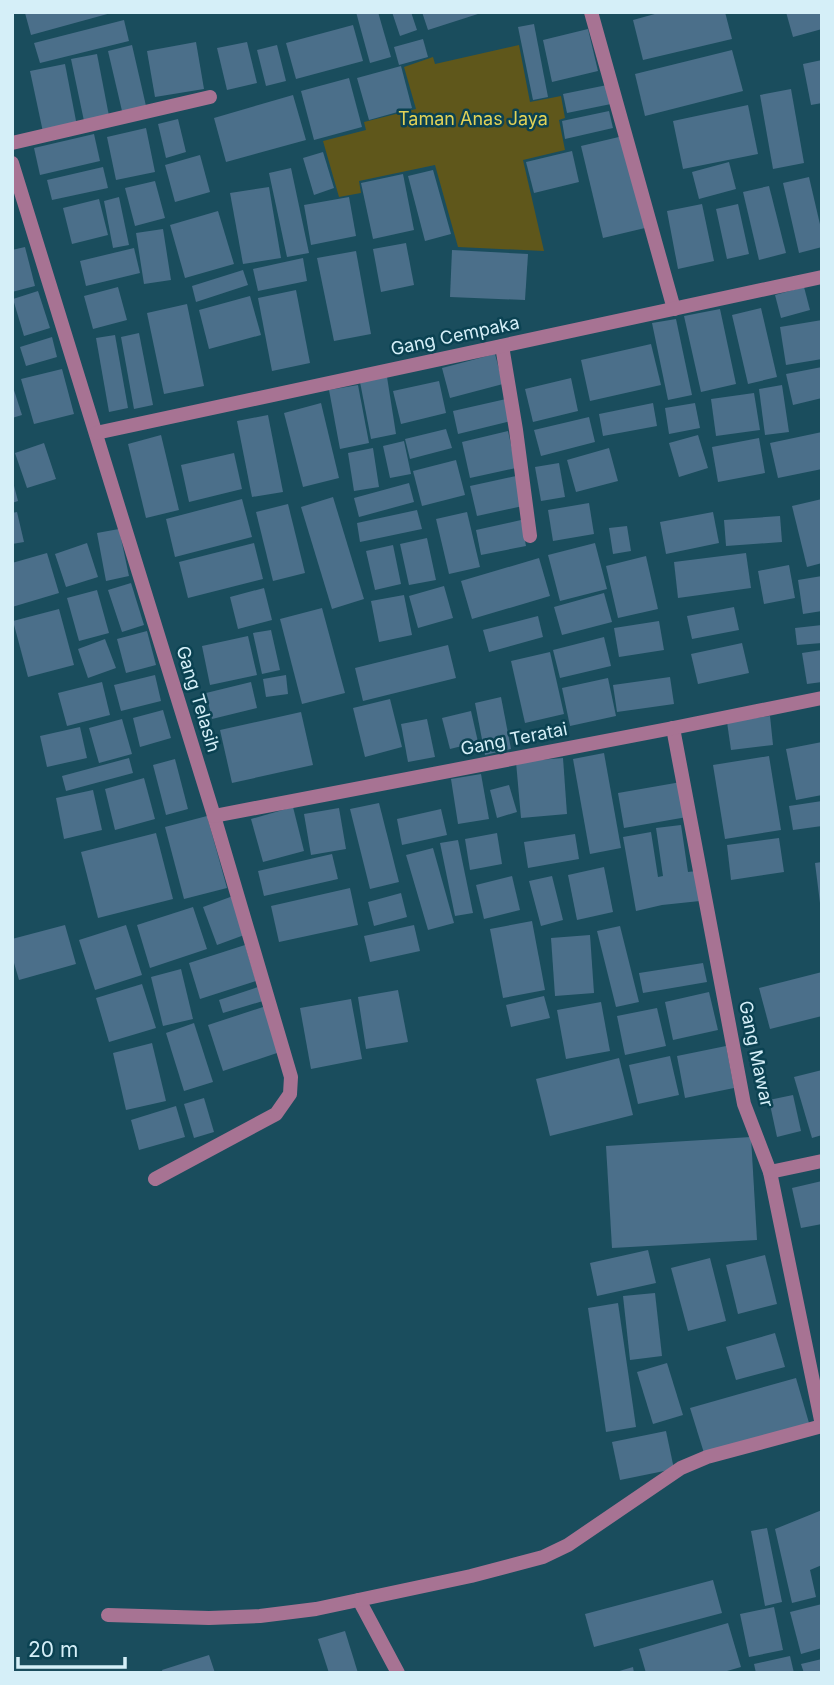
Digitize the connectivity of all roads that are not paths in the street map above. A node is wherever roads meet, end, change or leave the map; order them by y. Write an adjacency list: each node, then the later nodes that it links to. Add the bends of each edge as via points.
1 (591, 12): 6 (street)
2 (210, 97): 3 (street)
3 (12, 143)
4 (12, 163): 8 (street, Gang Telasih)
5 (822, 277): 6 (street, Gang Cempaka)
6 (674, 309): 7 (street, Gang Cempaka)
7 (502, 346): 8 (street, Gang Cempaka); 9 (street)
8 (96, 433): 12 (street, Gang Telasih)
9 (530, 536)
10 (822, 698): 11 (street, Gang Teratai)
11 (674, 728): 12 (street, Gang Teratai); 14 (street, Gang Mawar, via 744,1104)
12 (214, 816): 15 (street, Gang Telasih, via 291,1077 290,1094 276,1114)
13 (822, 1161): 14 (street)
14 (770, 1172): 16 (street, Gang Mawar)
15 (155, 1179)
16 (822, 1425): 17 (street, via 681,1468 568,1545 543,1556)
17 (359, 1600): 18 (street, via 260,1616); 19 (street)
18 (108, 1615)
19 (398, 1673)

